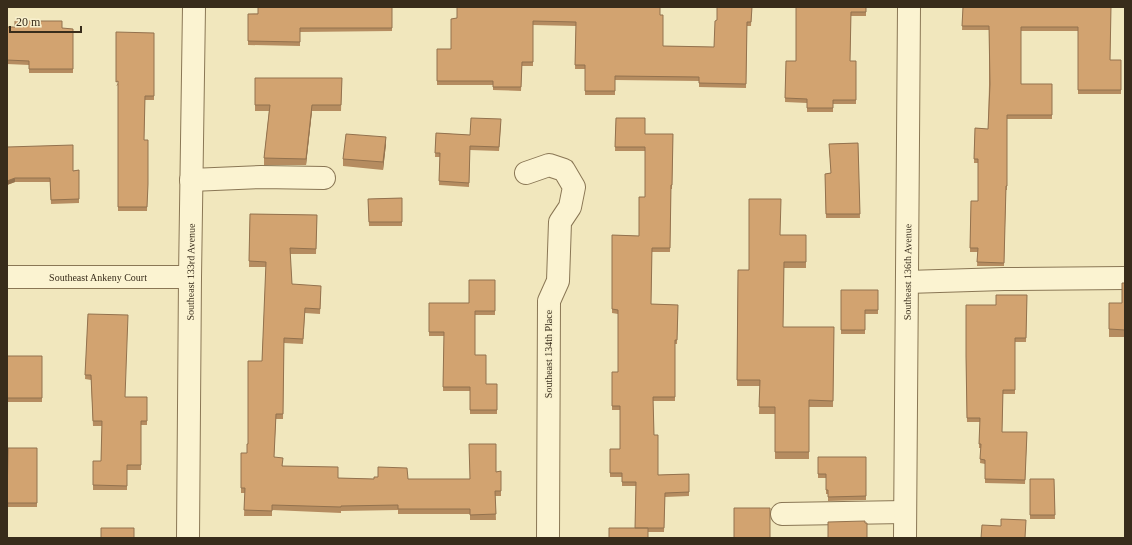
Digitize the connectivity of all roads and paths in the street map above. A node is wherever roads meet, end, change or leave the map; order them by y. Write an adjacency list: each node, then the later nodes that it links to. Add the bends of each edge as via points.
1 (194, 7): 5 (street, Southeast 133rd Avenue)
2 (909, 7): 9 (street, Southeast 136th Avenue)
3 (526, 173): 13 (street, Southeast 134th Place, via 549,165 564,170 574,187 570,207 560,222 558,281 549,301)
4 (324, 178): 5 (street)
5 (191, 180): 6 (street, Southeast 133rd Avenue)
6 (190, 276): 7 (street, Southeast Ankeny Court); 12 (street, Southeast 133rd Avenue)
7 (7, 277)
8 (1125, 278): 9 (street, via 1004,278)
9 (907, 282): 10 (street, Southeast 136th Avenue)
10 (905, 512): 11 (street); 14 (street, Southeast 136th Avenue)
11 (782, 514)
12 (188, 538)
13 (548, 538)
14 (905, 538)

